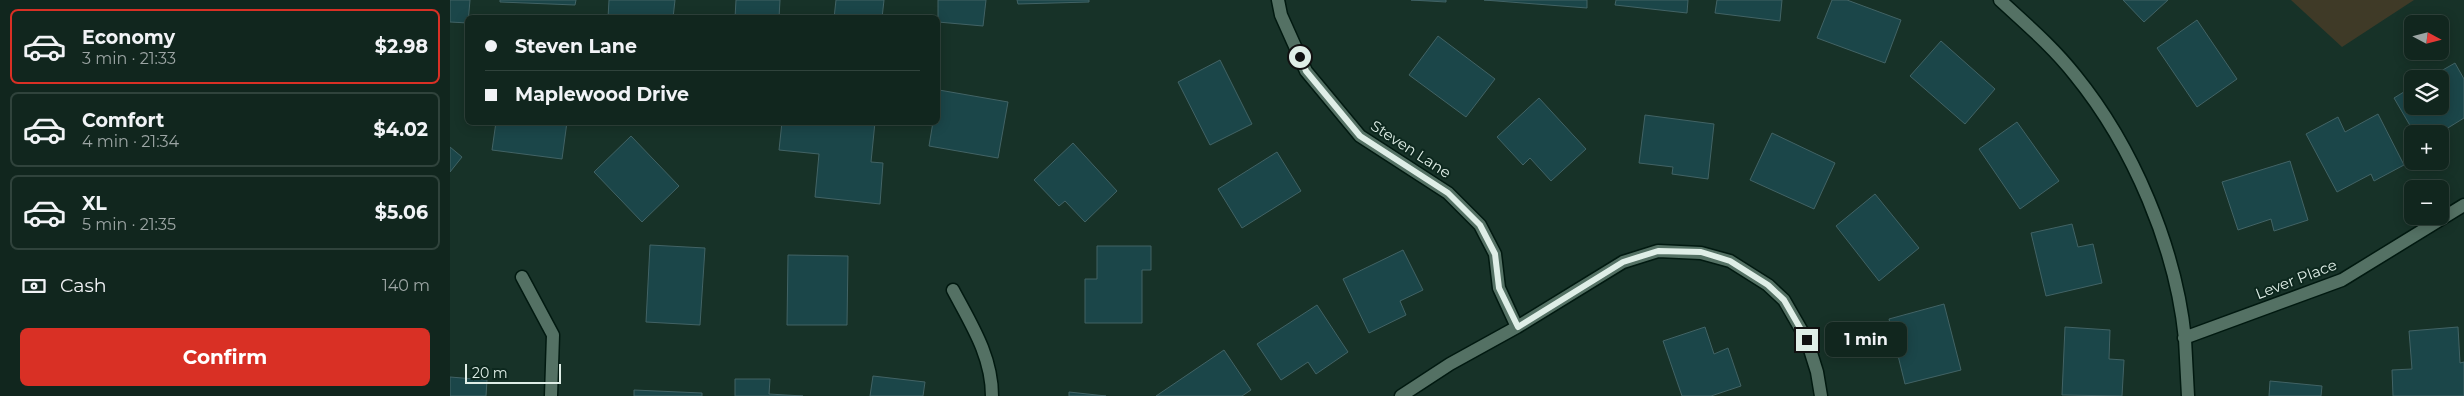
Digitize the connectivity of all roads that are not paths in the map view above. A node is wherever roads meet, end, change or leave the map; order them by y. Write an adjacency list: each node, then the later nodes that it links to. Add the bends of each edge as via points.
1 (1278, 0): 6 (street, Steven Lane, via 1281,15 1306,71 1360,136 1448,193 1480,225 1495,254 1499,288)
2 (2000, 0): 7 (street, via 2045,41 2076,76 2116,134 2152,208 2171,267)
3 (2464, 206): 7 (street, Lever Place, via 2342,280)
4 (522, 277): 8 (street, via 553,335)
5 (954, 290): 9 (street, via 984,350 992,380)
6 (1518, 327): 10 (street, via 1450,364); 11 (street, via 1623,262 1658,251 1701,252 1730,261 1768,285 1784,300 1807,340)
7 (2184, 338): 12 (street)
8 (551, 396)
9 (992, 396)
10 (1401, 396)
11 (1821, 396)
12 (2188, 396)

